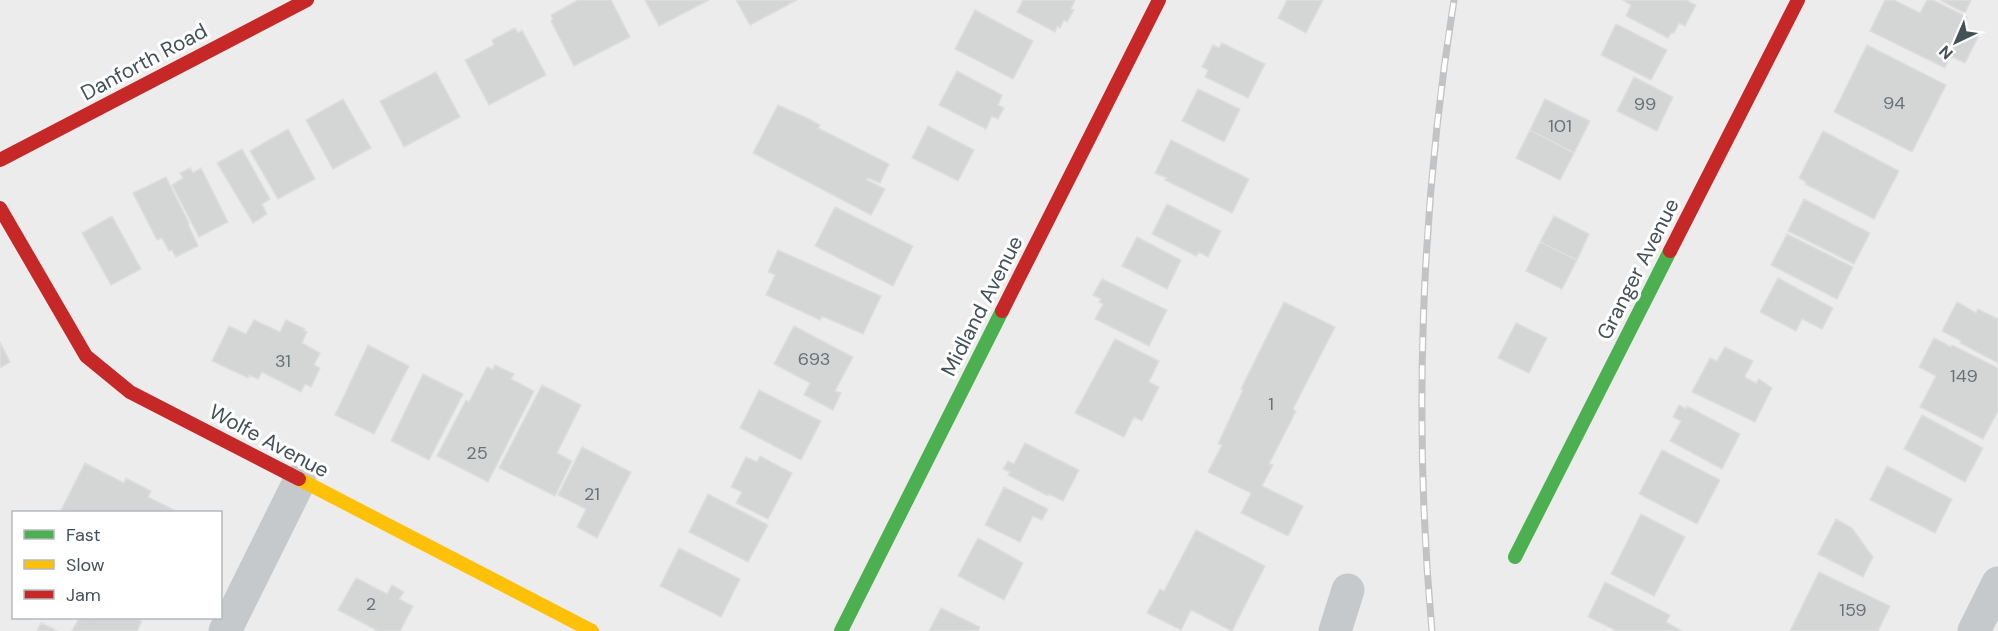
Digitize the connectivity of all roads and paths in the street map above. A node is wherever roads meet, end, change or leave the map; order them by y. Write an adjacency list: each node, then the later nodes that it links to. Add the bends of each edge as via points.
1 (307, 0): 4 (street, Danforth Road)
2 (1159, 0): 12 (street, Midland Avenue)
3 (1798, 0): 7 (street, Granger Avenue)
4 (0, 160)
5 (0, 208): 6 (street, Wolfe Avenue, via 86,356 130,392)
6 (300, 480): 10 (street); 11 (street, Wolfe Avenue)
7 (1515, 557)
8 (1998, 583): 14 (street)
9 (1348, 590): 13 (street)
10 (225, 631)
11 (592, 631)
12 (841, 631)
13 (1335, 631)
14 (1974, 631)

